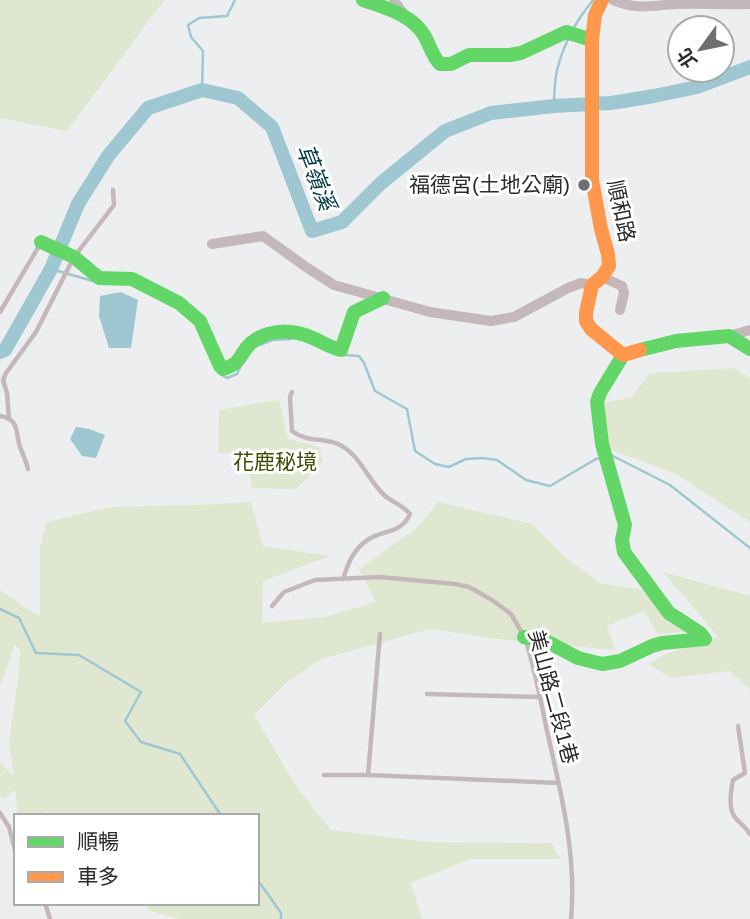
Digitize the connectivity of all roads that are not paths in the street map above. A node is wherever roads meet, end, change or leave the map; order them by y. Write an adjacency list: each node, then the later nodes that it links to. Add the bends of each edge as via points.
1 (363, 0): 6 (street)
2 (394, 0): 6 (street)
3 (602, 0): 7 (street)
4 (613, 0): 5 (street, via 643,7)
5 (750, 4)
6 (404, 16): 7 (street, via 424,36 439,64 469,55 522,53 566,32)
7 (592, 40): 12 (street, 順和路, via 592,180 609,266)
8 (113, 190): 11 (lane, via 114,205)
9 (41, 242): 11 (street); 15 (lane)
10 (212, 244): 13 (street, via 263,236 334,285)
11 (75, 257): 13 (street, via 99,278 132,279 178,303 200,321 223,369 235,367 246,347 273,332 293,331 341,350 354,312); 22 (lane, via 36,332 3,380)
12 (597, 281): 13 (street, via 568,288 514,317 491,321 430,312); 14 (street, via 622,286); 19 (street, 順和路, via 586,321)
13 (383, 298)
14 (620, 310)
15 (0, 312)
16 (750, 330): 17 (street)
17 (729, 336): 18 (street); 19 (street, via 676,341)
18 (750, 349)
19 (623, 355): 27 (street, via 597,402 602,444 625,525 624,552 670,613 705,639 663,643 609,665 587,662 547,642)
20 (292, 391): 24 (lane, via 292,431 341,445 356,457 382,493 410,514 398,528 378,534 356,550)
21 (0, 416): 22 (lane)
22 (9, 418): 23 (lane)
23 (28, 469)
24 (343, 579): 25 (lane, 美山路二段1巷, via 315,580 296,587 284,592); 27 (lane, 美山路二段1巷, via 379,577 469,587 510,614)
25 (272, 606)
26 (380, 634): 32 (lane)
27 (524, 637): 29 (lane, 美山路二段1巷)
28 (427, 694): 29 (lane)
29 (540, 697): 33 (lane, 美山路二段1巷)
30 (738, 726): 35 (lane, via 745,773 733,780 731,808)
31 (324, 775): 32 (lane)
32 (368, 775): 33 (lane)
33 (559, 783): 37 (lane, 美山路二段1巷, via 570,839)
34 (0, 813): 36 (lane)
35 (750, 834)
36 (14, 846)
37 (571, 919)

